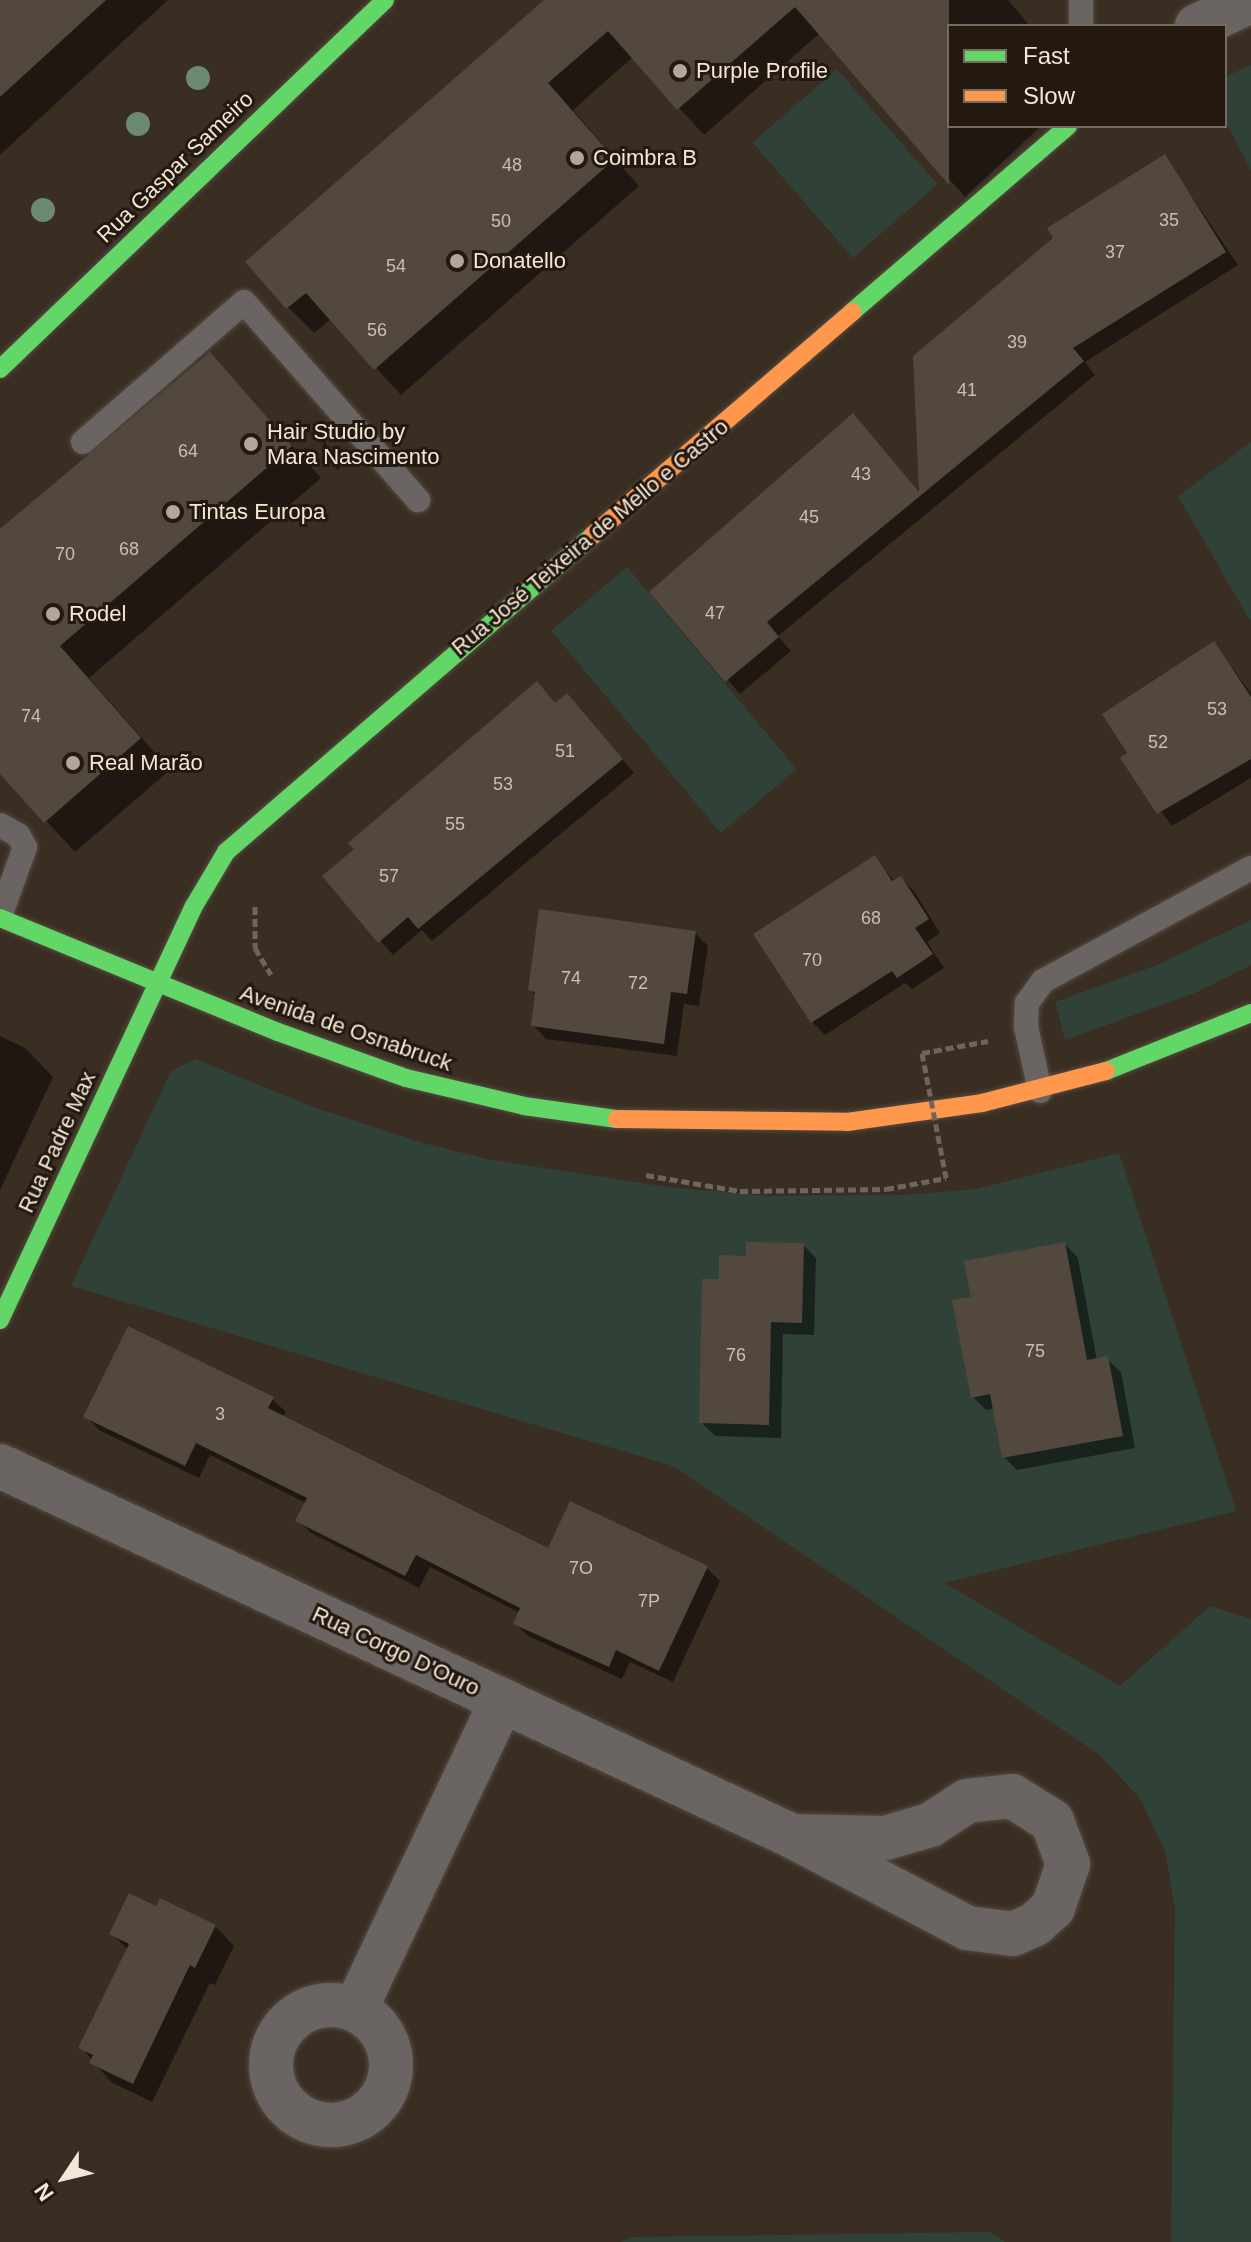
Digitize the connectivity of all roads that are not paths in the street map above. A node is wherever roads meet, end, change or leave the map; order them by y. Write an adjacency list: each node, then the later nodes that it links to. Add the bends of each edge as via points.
1 (385, 0): 7 (main road, Rua Gaspar Sameiro)
2 (1081, 0): 4 (lane)
3 (1251, 1): 5 (street)
4 (1081, 24)
5 (1201, 24)
6 (1066, 128): 13 (main road, Rua José Teixeira de Mello e Castro, via 237,842 204,886)
7 (0, 369)
8 (83, 442): 9 (lane, via 244,302)
9 (418, 500)
10 (0, 825): 12 (lane, via 18,835 25,847)
11 (1251, 868): 15 (lane, via 1043,981 1027,1003 1026,1027)
12 (0, 917): 13 (main road, Avenida de Osnabruck)
13 (157, 984): 15 (main road, Avenida de Osnabruck, via 406,1078 585,1117 709,1126 847,1122); 16 (main road, Rua Padre Max)
14 (1251, 1013): 15 (main road, Avenida de Osnabruck, via 1147,1058)
15 (1040, 1091)
16 (0, 1320)
17 (0, 1466): 18 (street, Rua Corgo D'Ouro)
18 (502, 1700): 19 (street, Rua Corgo D'Ouro); 20 (street)
19 (792, 1836): 19 (street, Rua Corgo D'Ouro, via 936,1913 990,1935 1013,1934 1053,1908 1068,1864 1052,1821 1012,1796 967,1801 930,1825 885,1838)
20 (355, 2010)

